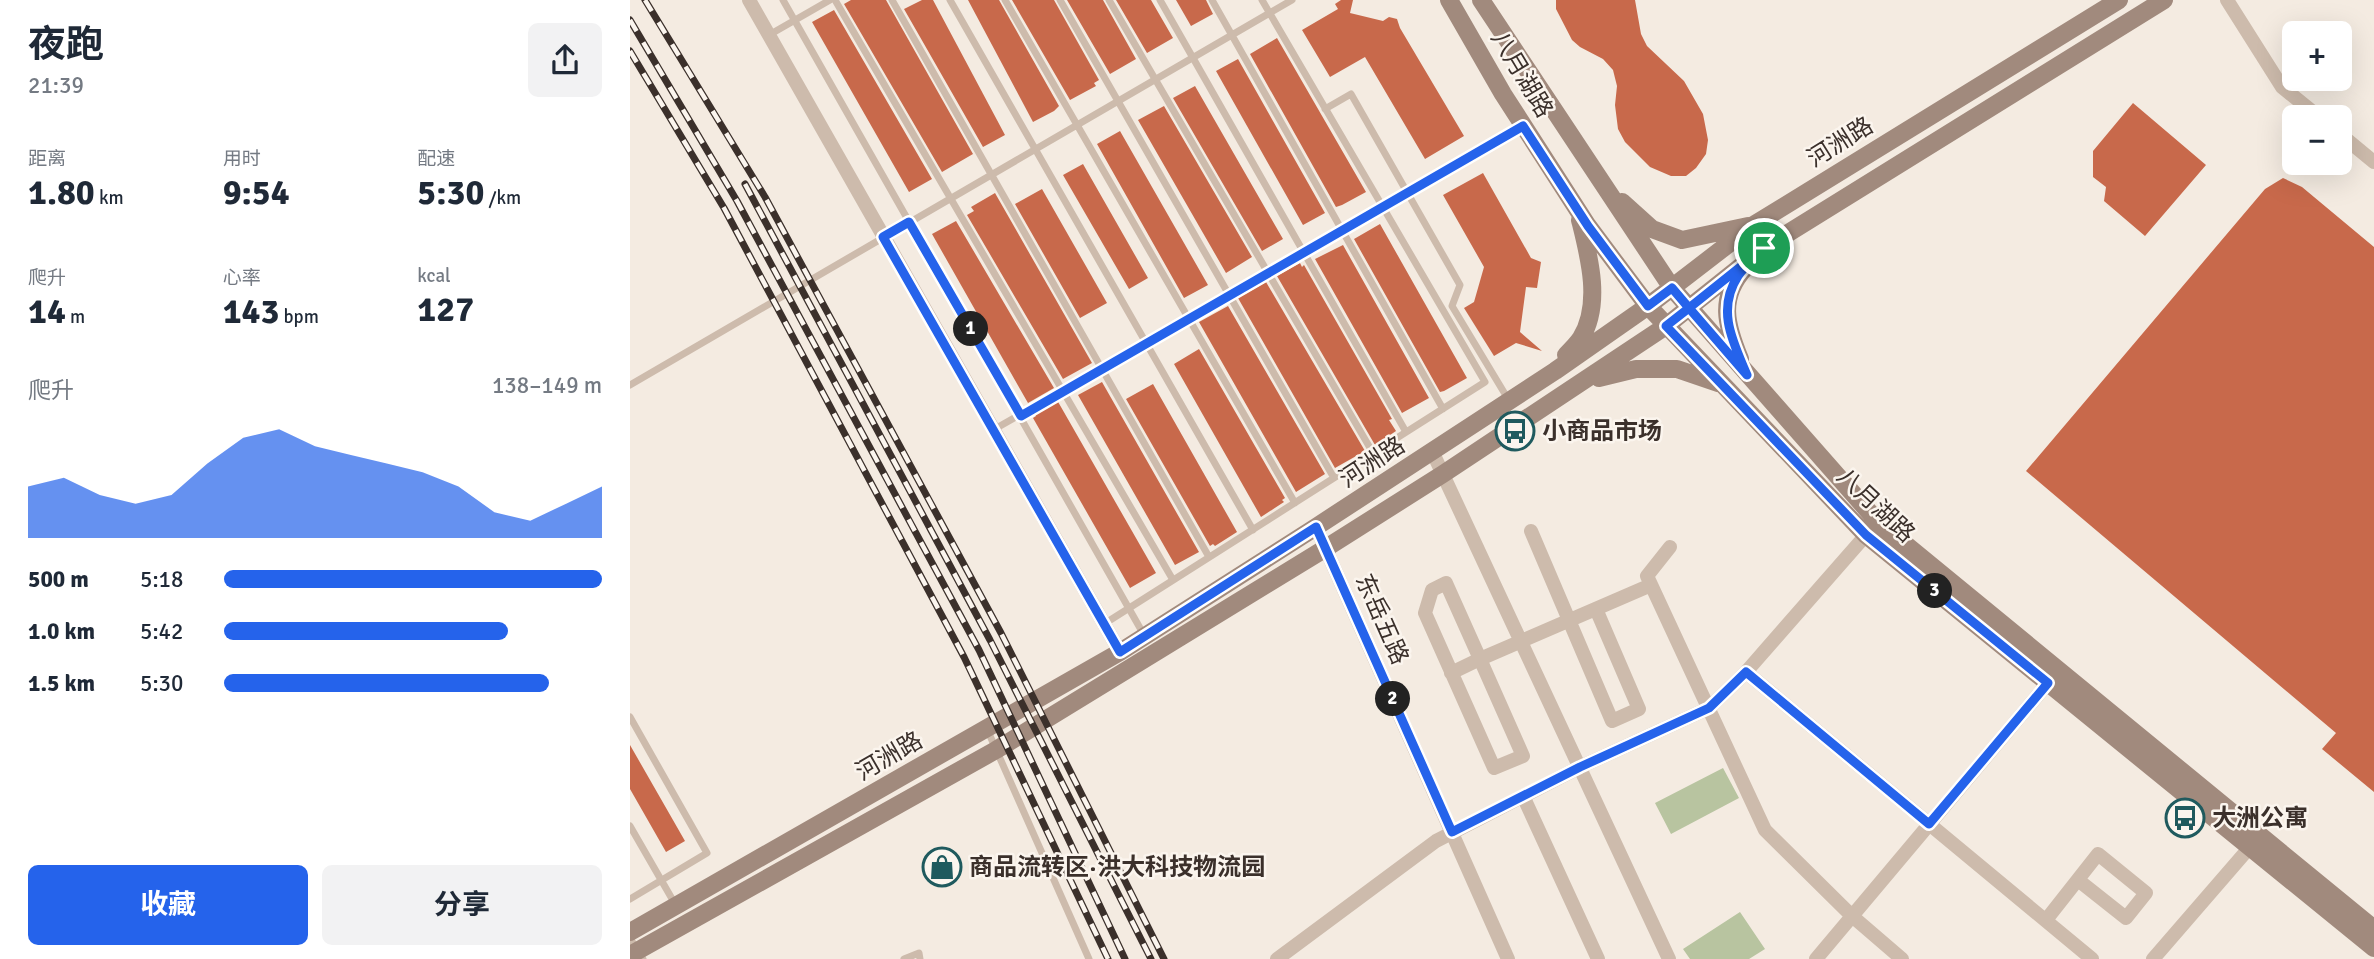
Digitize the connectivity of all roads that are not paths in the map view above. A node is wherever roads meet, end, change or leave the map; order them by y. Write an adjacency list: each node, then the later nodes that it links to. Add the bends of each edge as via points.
1 (749, 0): 21 (street)
2 (783, 0): 19 (lane)
3 (832, 0): 19 (lane); 35 (lane)
4 (892, 0): 32 (lane)
5 (950, 0): 30 (lane)
6 (1005, 0): 27 (lane)
7 (1060, 0): 24 (lane)
8 (1110, 0): 23 (lane)
9 (1160, 0): 22 (lane)
10 (1212, 0): 20 (lane)
11 (1263, 0): 18 (lane)
12 (1292, 0): 18 (lane)
13 (1449, 0): 28 (main road, 八月湖路)
14 (1481, 0): 33 (main road, 八月湖路)
15 (2119, 0): 39 (main road, 河洲路)
16 (2164, 0): 42 (main road)
17 (2227, 0): 25 (street, via 2282,87)
18 (1269, 12): 20 (lane); 26 (lane)
19 (794, 20): 21 (lane); 38 (lane)
20 (1231, 34): 22 (lane); 40 (lane)
21 (769, 35): 41 (street)
22 (1192, 56): 23 (lane); 43 (lane)
23 (1155, 78): 24 (lane); 44 (lane)
24 (1117, 100): 27 (lane); 46 (lane)
25 (2304, 105)
26 (1325, 109): 34 (lane, via 1350,94); 36 (lane)
27 (1077, 124): 30 (lane); 49 (lane)
28 (1523, 126): 34 (lane); 37 (main road, 八月湖路)
29 (2352, 144): 31 (street)
30 (1035, 148): 32 (lane); 51 (lane)
31 (2374, 162)
32 (991, 174): 35 (lane); 52 (lane)
33 (1602, 185): 39 (main road, via 1652,229 1682,240); 45 (main road, 八月湖路)
34 (1407, 193): 36 (lane); 59 (lane, via 1460,285 1452,306)
35 (950, 198): 38 (lane); 58 (lane)
36 (1383, 207): 40 (lane); 60 (lane, via 1485,382)
37 (1577, 210): 47 (main road, 八月湖路); 54 (main road, via 1589,257 1592,304 1581,338)
38 (909, 222): 41 (lane); 61 (lane)
39 (1752, 226): 45 (main road, 河洲路)
40 (1342, 230): 43 (lane); 60 (lane)
41 (883, 237): 55 (lane); 62 (street)
42 (1764, 248): 48 (main road); 53 (main road, via 1737,277 1726,308 1729,331)
43 (1304, 252): 44 (lane); 63 (lane)
44 (1268, 273): 46 (lane); 65 (lane)
45 (1672, 288): 47 (main road, 河洲路); 48 (main road, 八月湖路)
46 (1229, 295): 49 (lane); 67 (lane)
47 (1648, 306): 50 (main road, 八月湖路); 54 (main road, 河洲路)
48 (1689, 308): 50 (main road); 53 (main road, 八月湖路)
49 (1189, 319): 51 (lane); 68 (lane)
50 (1666, 326): 56 (main road, 八月湖路); 57 (main road)
51 (1146, 343): 52 (lane); 70 (lane)
52 (1102, 369): 58 (lane); 75 (lane)
53 (1747, 375): 105 (main road, 八月湖路, via 1878,522)
54 (1546, 376): 59 (main road, 河洲路)
55 (630, 384)
56 (1721, 384): 57 (main road, via 1677,369 1636,369 1610,373); 72 (main road, 八月湖路)
57 (1573, 388): 66 (main road)
58 (1063, 391): 61 (lane); 76 (lane)
59 (1509, 401): 64 (main road, 河洲路)
60 (1443, 409): 63 (lane)
61 (1021, 416): 62 (lane); 78 (lane)
62 (993, 430): 81 (street)
63 (1406, 432): 65 (lane)
64 (1432, 451): 66 (street); 69 (main road, 河洲路)
65 (1373, 453): 67 (lane)
66 (1443, 474): 74 (main road); 83 (street)
67 (1335, 478): 68 (lane)
68 (1295, 503): 70 (lane)
69 (1316, 527): 74 (street, 东岳五路); 82 (main road, 河洲路)
70 (1253, 530): 75 (lane)
71 (1531, 531): 80 (street)
72 (1866, 535): 86 (street); 88 (main road, 八月湖路)
73 (1670, 547): 77 (street, via 1647,576)
74 (1326, 548): 92 (main road); 97 (street, 东岳五路)
75 (1209, 557): 76 (lane)
76 (1173, 580): 78 (lane)
77 (1651, 585): 79 (street); 89 (street)
78 (1129, 608): 81 (lane); 82 (lane)
79 (1596, 609): 80 (street); 80 (street, via 1639,709 1612,721)
80 (1569, 621): 83 (street)
81 (1104, 624): 84 (street)
82 (1145, 636): 84 (main road, 河洲路)
83 (1521, 642): 85 (street); 93 (street)
84 (1120, 652): 91 (main road, 河洲路)
85 (1480, 659): 87 (street); 87 (street, via 1446,583 1432,590 1425,613); 87 (street, via 1523,756 1494,768)
86 (1746, 672): 89 (street); 95 (street)
87 (1451, 673)
88 (2048, 683): 95 (street); 98 (main road, 八月湖路)
89 (1709, 708): 93 (street); 103 (street, via 1765,830)
90 (630, 717): 100 (lane, via 707,853)
91 (987, 729): 92 (lane); 102 (main road, 河洲路)
92 (996, 750): 108 (main road); 111 (lane)
93 (1580, 767): 94 (street); 115 (street)
94 (1523, 796): 97 (street); 114 (street)
95 (1929, 824): 103 (street); 104 (street)
96 (630, 825): 100 (lane)
97 (1452, 832): 112 (street); 113 (street, 东岳五路)
98 (2250, 847): 107 (main road, 八月湖路); 119 (street)
99 (2078, 880): 99 (street, via 2098,854 2146,893 2126,918); 104 (street)
100 (661, 881): 101 (lane); 102 (lane)
101 (630, 899)
102 (676, 906): 106 (main road, 河洲路)
103 (1852, 916): 116 (street); 117 (street)
104 (2046, 920): 118 (street)
105 (2374, 929)
106 (630, 932)
107 (2374, 948)
108 (635, 950)
109 (904, 959): 110 (lane, via 919,953)
110 (920, 959)
111 (1089, 959)
112 (1277, 959)
113 (1508, 959)
114 (1598, 959)
115 (1669, 959)
116 (1816, 959)
117 (1902, 959)
118 (2092, 959)
119 (2152, 959)

